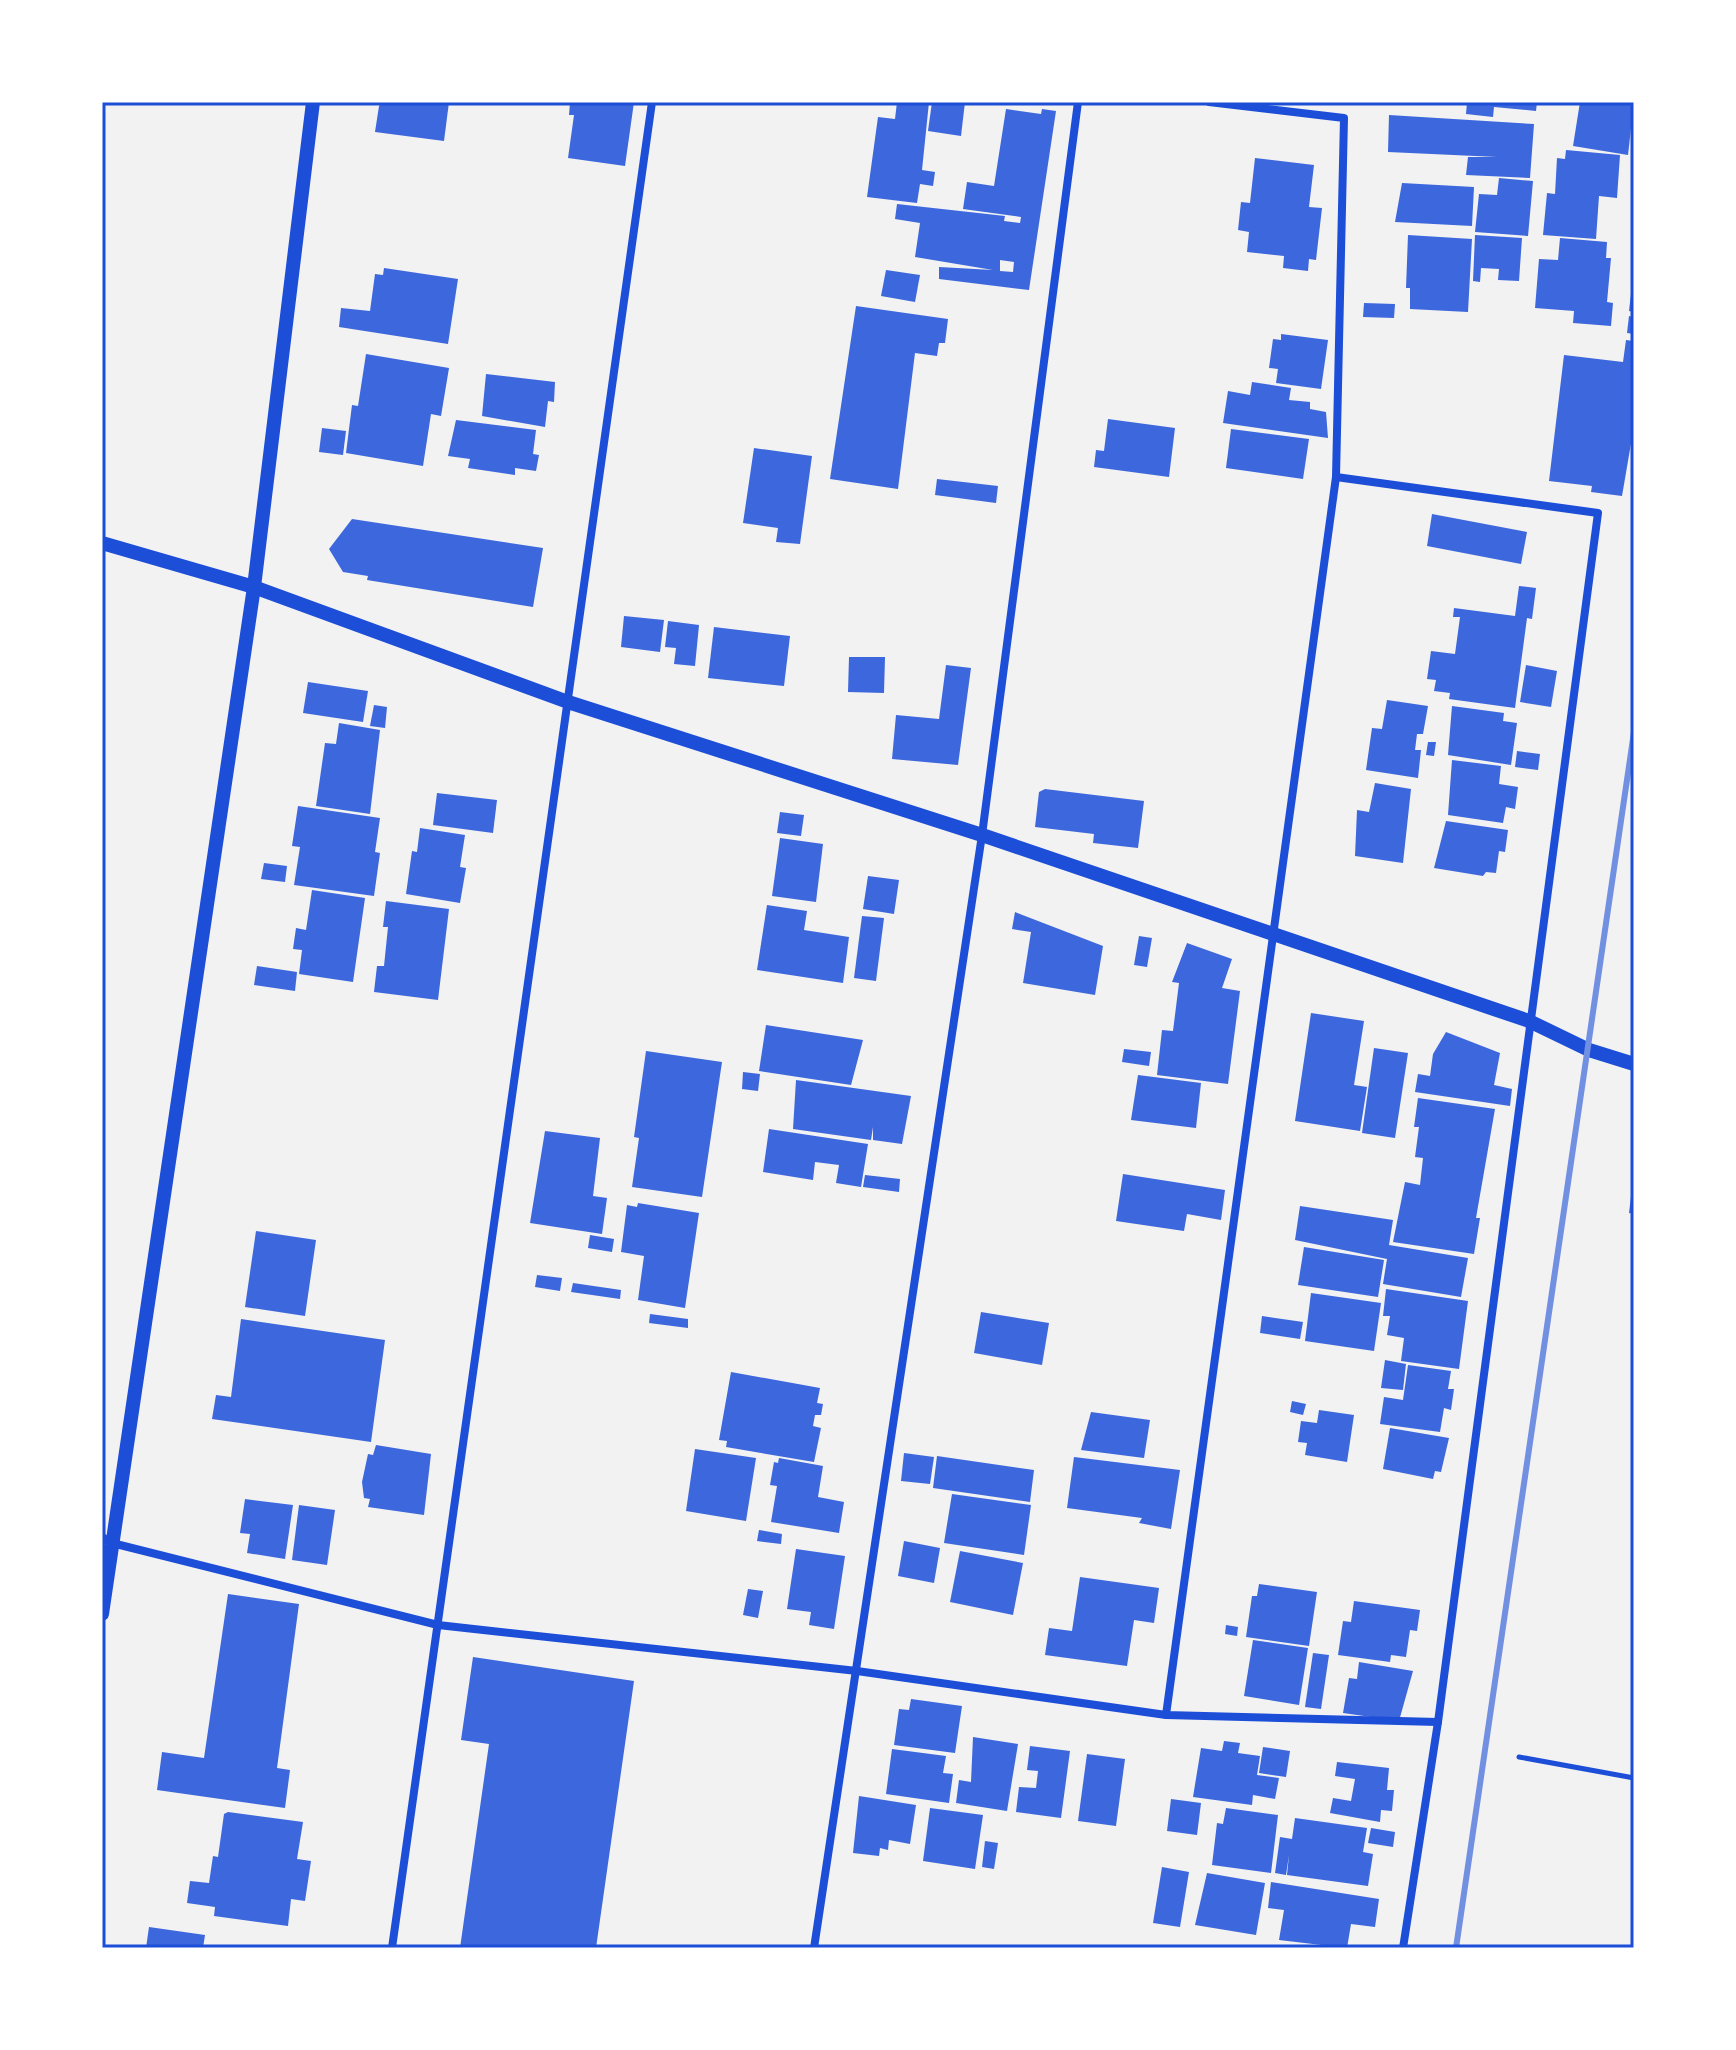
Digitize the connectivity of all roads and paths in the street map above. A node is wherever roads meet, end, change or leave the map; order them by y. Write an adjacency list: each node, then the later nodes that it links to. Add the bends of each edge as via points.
1 (313, 102): 7 (street)
2 (652, 102): 8 (street)
3 (1078, 102): 9 (street)
4 (1209, 102): 5 (street, via 1344,118)
5 (1336, 477): 10 (street); 11 (street, via 1598,513)
6 (102, 543): 7 (street)
7 (254, 587): 8 (street); 13 (street)
8 (568, 702): 9 (street); 15 (street)
9 (982, 835): 10 (street); 16 (street)
10 (1273, 934): 11 (street); 17 (street)
11 (1529, 1021): 12 (street, via 1589,1050); 18 (street)
12 (1634, 1064)
13 (107, 1540): 14 (street); 15 (street)
14 (102, 1614)
15 (438, 1625): 16 (street); 21 (street)
16 (857, 1671): 17 (street); 22 (street)
17 (1166, 1715): 18 (street)
18 (1438, 1722): 23 (street)
19 (1519, 1757): 20 (path)
20 (1634, 1778)
21 (392, 1948)
22 (814, 1948)
23 (1403, 1948)

